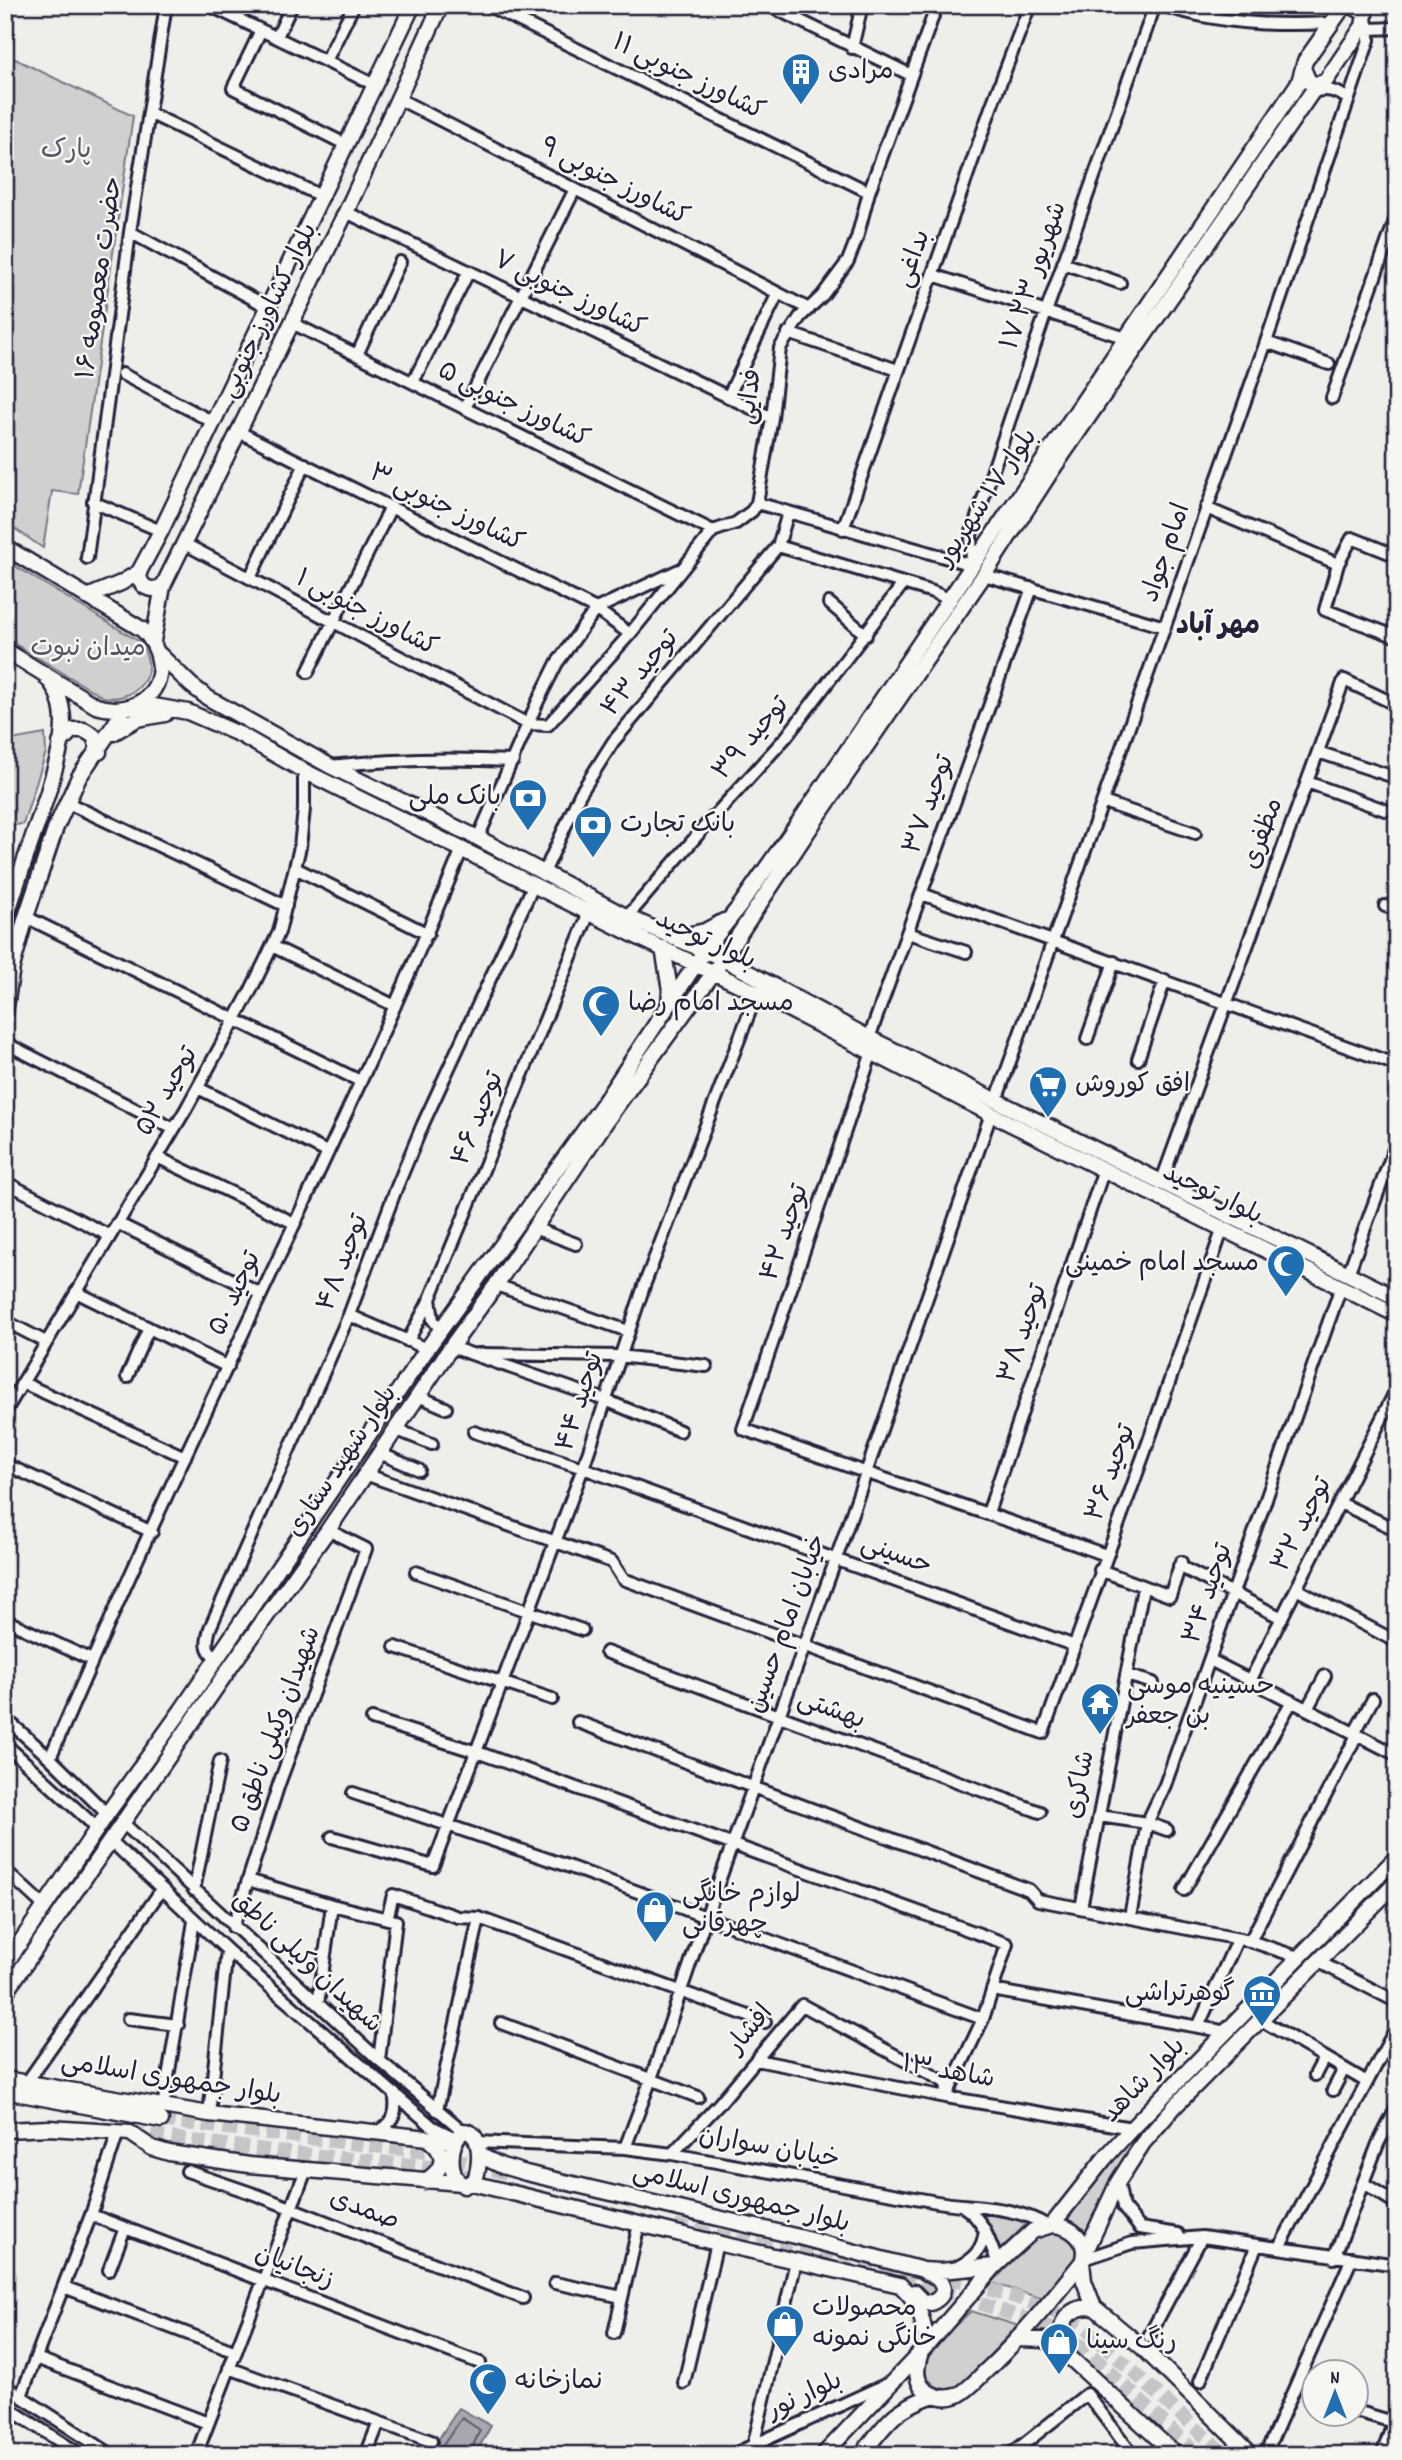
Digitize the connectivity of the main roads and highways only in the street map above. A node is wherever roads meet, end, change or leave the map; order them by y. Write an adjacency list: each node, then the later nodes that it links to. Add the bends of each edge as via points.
1 (413, 5): 8 (main road, بلوار کشاورز جنوبی)
2 (441, 5): 9 (main road, بلوار کشاورز جنوبی, via 346,212)
3 (1347, 6): 4 (main road); 5 (main road, بلوار ۱۷ شهریور)
4 (1367, 17): 6 (main road, بلوار ۱۷ شهریور)
5 (1303, 68): 6 (main road); 20 (main road, بلوار ۱۷ شهریور, via 1298,82)
6 (1317, 88): 20 (main road, بلوار ۱۷ شهریور, via 984,575)
7 (5, 547): 10 (main road)
8 (139, 572): 9 (main road, via 143,586); 10 (main road)
9 (163, 586): 11 (main road, بلوار کشاورز جنوبی)
10 (87, 597): 11 (main road, via 143,630)
11 (156, 647): 14 (main road, via 161,668 158,683 150,695); 19 (main road, بلوار توحید, via 208,698 330,766 478,838)
12 (5, 650): 13 (main road)
13 (41, 672): 14 (main road, via 96,706); 17 (main road, via 55,686 61,704)
14 (130, 708): 15 (main road, بلوار توحید, via 154,706); 16 (main road)
15 (212, 721): 16 (main road, via 176,714 146,716); 19 (main road, بلوار توحید, via 463,849)
16 (107, 738): 18 (main road)
17 (60, 743): 18 (main road, via 72,730 83,730 94,736); 21 (main road)
18 (99, 752): 30 (main road, via 66,802 26,917)
19 (539, 879): 23 (main road, بلوار توحید, via 627,918); 23 (main road, بلوار توحید, via 589,913)
20 (741, 913): 22 (main road, بلوار ۱۷ شهریور); 23 (main road); 24 (main road, بلوار ۱۷ شهریور)
21 (5, 921)
22 (739, 933): 25 (main road, بلوار ۱۷ شهریور); 27 (main road)
23 (668, 943): 24 (main road, بلوار توحید); 29 (main road)
24 (701, 957): 25 (main road, بلوار توحید); 26 (main road, بلوار توحید); 29 (main road, بلوار شهید ستاری)
25 (722, 958): 26 (main road, بلوار شهید ستاری); 27 (main road, بلوار توحید)
26 (714, 972): 27 (main road, بلوار توحید); 28 (main road, بلوار شهید ستاری)
27 (745, 979): 28 (main road); 31 (main road, بلوار توحید); 31 (main road, بلوار توحید, via 757,993)
28 (694, 998): 37 (main road, بلوار شهید ستاری)
29 (669, 1005): 36 (main road, بلوار شهید ستاری)
30 (5, 1013)
31 (870, 1045): 32 (main road, بلوار توحید)
32 (993, 1107): 33 (main road, بلوار توحید, via 1161,1183); 33 (main road, بلوار توحید, via 1223,1228)
33 (1345, 1280): 34 (main road, بلوار توحید); 35 (main road, بلوار توحید)
34 (1396, 1296)
35 (1397, 1315)
36 (215, 1657): 37 (main road); 40 (main road, بلوار شهید ستاری)
37 (231, 1666): 41 (main road, بلوار شهید ستاری)
38 (1397, 1857): 53 (main road, بلوار شاهد, via 1132,2128)
39 (1397, 1882): 54 (main road, بلوار شاهد, via 1143,2143 1118,2182)
40 (5, 1965)
41 (5, 1993)
42 (5, 2079): 44 (main road, بلوار جمهوری اسلامی)
43 (5, 2091): 44 (main road, بلوار جمهوری اسلامی, via 61,2103)
44 (162, 2114): 46 (main road, بلوار جمهوری اسلامی, via 209,2114)
45 (5, 2130): 50 (main road, بلوار جمهوری اسلامی, via 124,2132 169,2153)
46 (424, 2137): 47 (main road, بلوار جمهوری اسلامی); 50 (main road, via 442,2156 436,2175)
47 (458, 2137): 48 (main road, بلوار جمهوری اسلامی, via 469,2131); 51 (main road, via 453,2169)
48 (478, 2148): 49 (main road, بلوار جمهوری اسلامی); 51 (main road, via 477,2175)
49 (502, 2166): 52 (main road, via 490,2173); 56 (main road, بلوار جمهوری اسلامی)
50 (425, 2181): 51 (main road, بلوار جمهوری اسلامی)
51 (466, 2183): 52 (main road, بلوار جمهوری اسلامی)
52 (497, 2191): 57 (main road, بلوار جمهوری اسلامی)
53 (1050, 2226): 54 (main road, via 1075,2233 1082,2242); 55 (main road, via 1033,2231)
54 (1084, 2258): 58 (main road, via 1084,2281); 59 (main road, بلوار شاهد)
55 (996, 2265): 56 (main road, بلوار جمهوری اسلامی); 60 (main road)
56 (923, 2270): 57 (main road, بلوار جمهوری اسلامی, via 943,2286 936,2301 923,2301)
57 (901, 2285): 60 (main road, via 919,2306)
58 (1094, 2307): 61 (main road, via 1085,2306 1066,2317 1060,2338); 66 (main road, via 1142,2347)
59 (1019, 2339): 61 (main road, via 1045,2340); 62 (main road, بلوار شاهد, via 967,2389 956,2396)
60 (924, 2348): 62 (main road, via 916,2370 918,2381); 63 (main road)
61 (1064, 2352): 65 (main road)
62 (934, 2395): 64 (main road, بلوار شاهد, via 900,2409)
63 (823, 2455)
64 (861, 2455)
65 (1176, 2455)
66 (1252, 2455)

